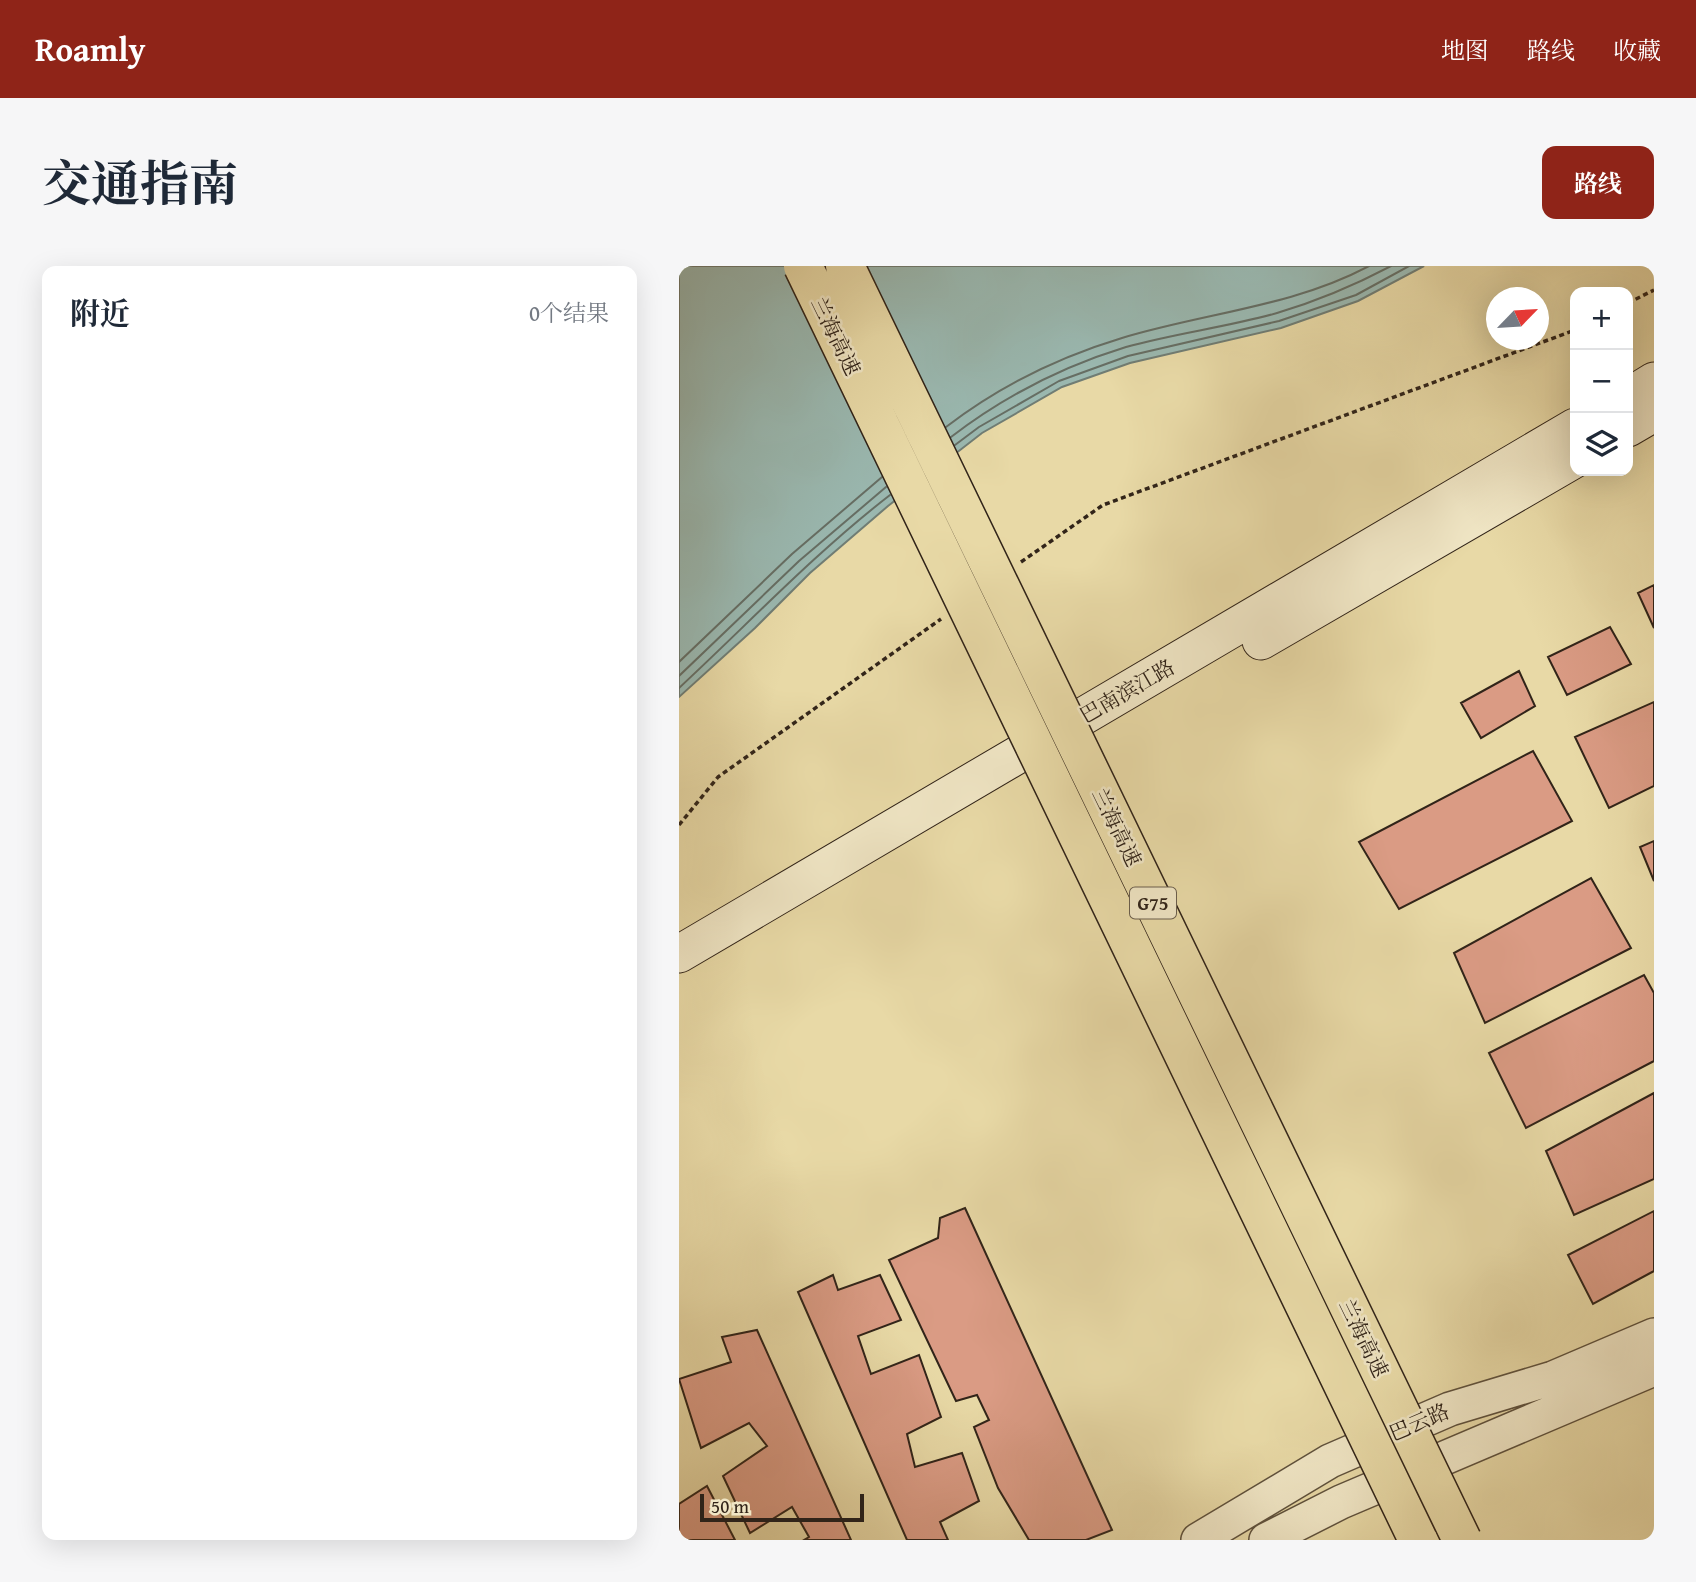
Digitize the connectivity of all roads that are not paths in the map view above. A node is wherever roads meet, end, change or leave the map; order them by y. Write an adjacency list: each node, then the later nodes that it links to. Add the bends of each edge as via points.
1 (803, 266): 15 (highway, 兰海高速 / G75, bridge)
2 (845, 266): 16 (highway, 兰海高速 / G75, bridge)
3 (1654, 381): 4 (main road)
4 (1633, 394)
5 (1654, 413): 6 (main road)
6 (1633, 425)
7 (1570, 430): 9 (main road, 巴南滨江路)
8 (1570, 462): 10 (main road, 巴南滨江路)
9 (679, 954)
10 (679, 980)
11 (1654, 1335): 13 (street, 巴云路, via 1553,1378 1450,1409 1330,1461)
12 (1654, 1369): 14 (street, 巴云路, via 1341,1502)
13 (1198, 1540)
14 (1266, 1540)
15 (1418, 1540)
16 (1462, 1540)

